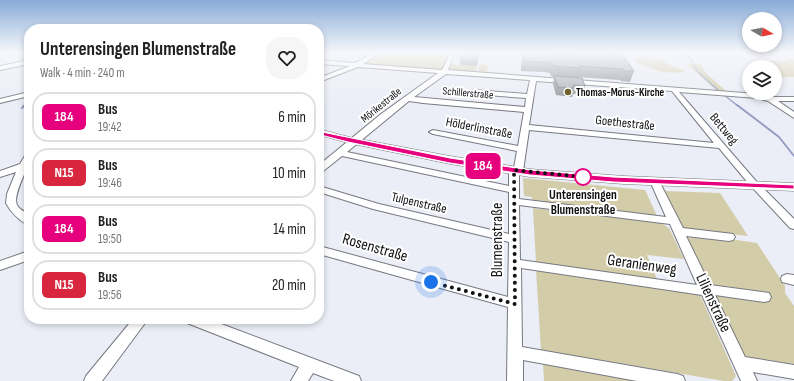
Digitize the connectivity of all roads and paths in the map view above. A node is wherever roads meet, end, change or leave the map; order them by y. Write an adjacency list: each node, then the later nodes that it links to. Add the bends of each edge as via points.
1 (347, 70): 4 (street)
2 (412, 70): 3 (street)
3 (444, 72): 5 (street); 11 (street, Mörikestraße)
4 (324, 78)
5 (533, 79): 6 (street); 10 (street, Blumenstraße)
6 (674, 90): 8 (street); 22 (street, Bettweg)
7 (473, 92): 10 (street)
8 (742, 94)
9 (24, 95): 15 (street)
10 (530, 96): 16 (street, Blumenstraße)
11 (407, 98): 16 (street, Schillerstraße); 21 (street, Mörikestraße)
12 (782, 99): 13 (street)
13 (794, 99)
14 (771, 100): 17 (street)
15 (0, 101)
16 (528, 110): 18 (street, Blumenstraße)
17 (794, 116)
18 (525, 127): 22 (street, Goethestraße); 23 (street, Blumenstraße)
19 (433, 132): 23 (street, Hölderlinstraße)
20 (324, 133): 21 (street)
21 (354, 142): 24 (street, Mörikestraße); 28 (street)
22 (721, 146): 31 (street, Bettweg)
23 (521, 149): 28 (street, Blumenstraße)
24 (341, 153): 26 (street, Mörikestraße); 34 (street)
25 (24, 166): 29 (street)
26 (324, 166)
27 (24, 170): 35 (street, via 11,203)
28 (516, 171): 30 (street); 34 (street, Blumenstraße)
29 (0, 174)
30 (655, 181): 31 (street); 37 (street, Lilienstraße)
31 (754, 185): 32 (street); 36 (street, Bettweg)
32 (793, 187)
33 (324, 191): 39 (street, Tulpenstraße, via 377,207)
34 (514, 195): 37 (street); 39 (street, Blumenstraße)
35 (24, 216)
36 (794, 225)
37 (676, 226): 38 (street); 44 (street, Lilienstraße)
38 (729, 237)
39 (514, 239): 42 (street, Blumenstraße)
40 (324, 252): 46 (street, Rosenstraße)
41 (24, 257): 43 (street)
42 (514, 263): 44 (street, Geranienweg); 46 (street, Blumenstraße)
43 (0, 266)
44 (706, 290): 45 (street, Geranienweg); 50 (street, Lilienstraße)
45 (764, 297)
46 (515, 304): 49 (street, Blumenstraße)
47 (137, 324): 53 (street)
48 (205, 324): 51 (street)
49 (515, 352): 56 (street, Blumenstraße); 57 (street)
50 (741, 363): 52 (street); 58 (street, Lilienstraße)
51 (309, 365): 54 (street); 55 (street)
52 (794, 372)
53 (98, 380)
54 (299, 381)
55 (354, 381)
56 (515, 381)
57 (677, 381)
58 (749, 381)

